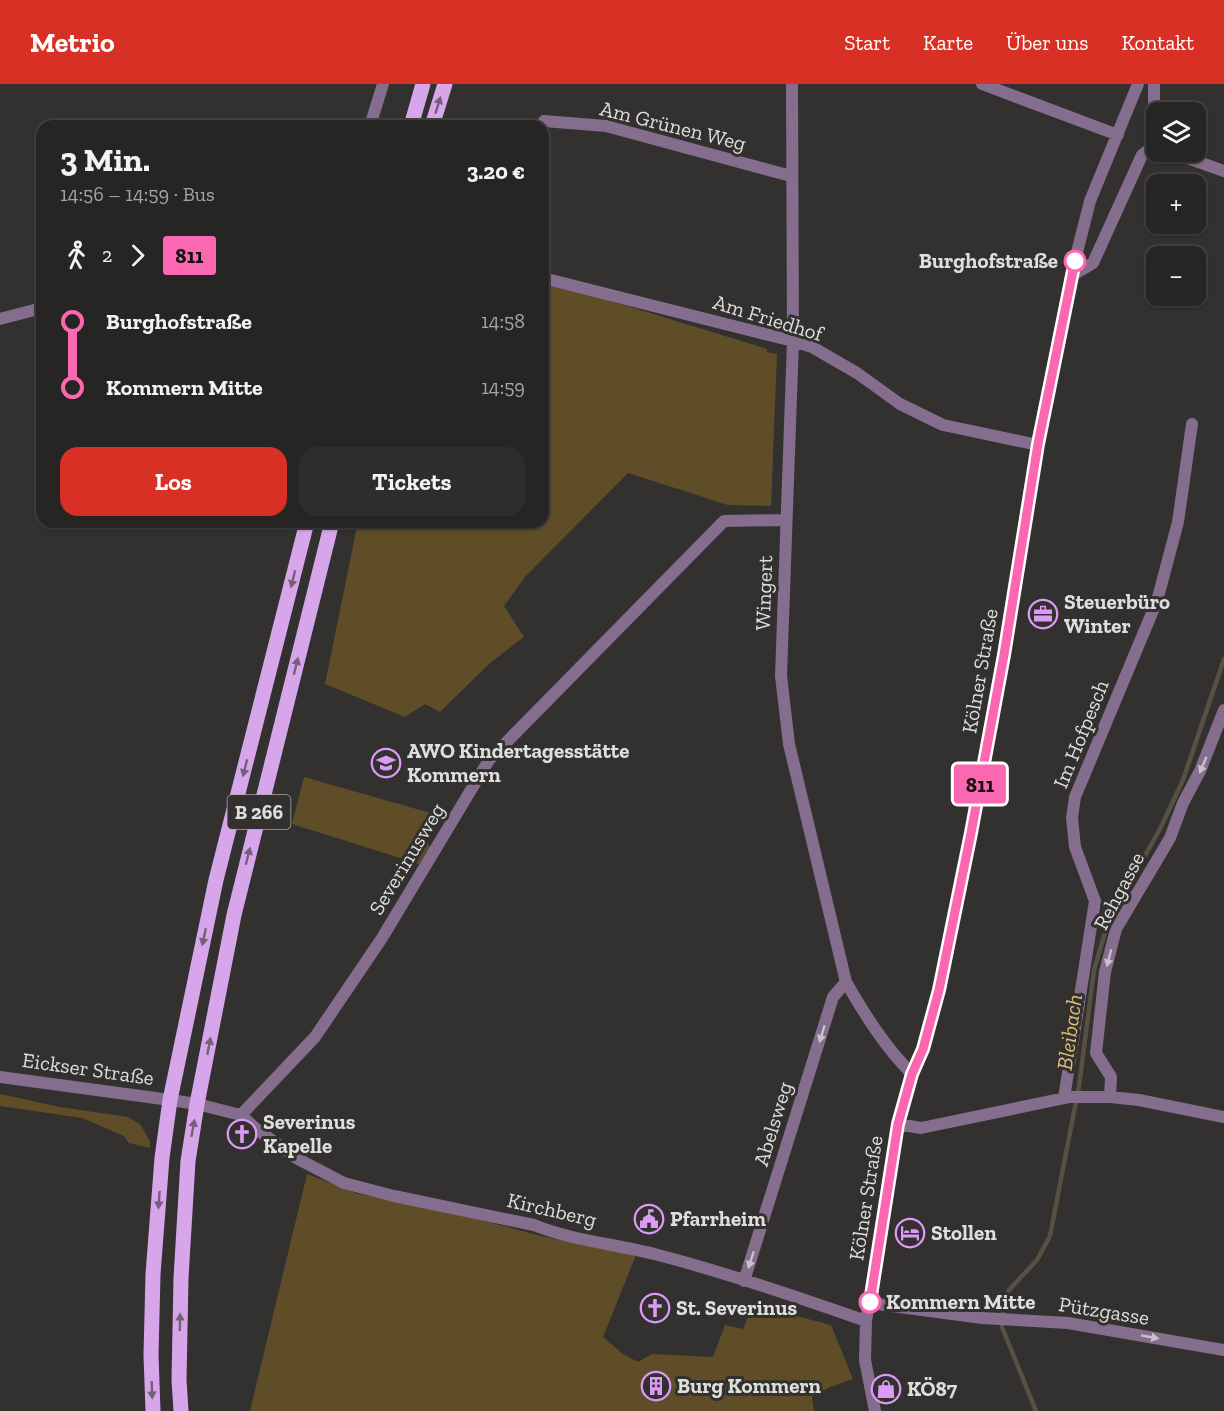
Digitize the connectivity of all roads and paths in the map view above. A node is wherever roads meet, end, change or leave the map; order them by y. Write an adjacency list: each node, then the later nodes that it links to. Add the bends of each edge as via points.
1 (383, 84): 9 (street)
2 (423, 84): 10 (main road)
3 (445, 84): 11 (main road, one-way to 3)
4 (792, 84): 17 (street, Wingert)
5 (984, 84): 13 (street)
6 (1138, 84): 13 (street, Kölner Straße)
7 (1154, 84): 8 (street)
8 (1154, 102)
9 (372, 120)
10 (413, 120)
11 (434, 120)
12 (549, 121): 17 (street, Am Grünen Weg, via 606,126)
13 (1118, 135): 18 (street, Kölner Straße, via 1090,201)
14 (1146, 152): 18 (street, via 1093,263)
15 (1199, 162): 16 (street)
16 (1224, 171)
17 (791, 176): 22 (street, Wingert)
18 (1071, 276): 24 (street, Kölner Straße)
19 (549, 279): 22 (street, Am Friedhof)
20 (36, 310): 21 (street)
21 (0, 319)
22 (793, 341): 24 (street, Am Friedhof, via 812,348 900,404 943,425); 25 (street, Wingert)
23 (1192, 424): 33 (street, Im Hofpesch, via 1178,522 1157,601 1075,797 1075,846 1095,901)
24 (1038, 444): 30 (street, Kölner Straße, via 971,833 939,990)
25 (785, 520): 29 (street, Wingert, via 781,676 789,744); 36 (street, Severinusweg, via 724,521 489,760 382,938 315,1037)
26 (306, 528): 34 (main road, B 266, one-way to 34, via 216,880)
27 (331, 528): 35 (main road, B 266, one-way to 27, via 234,915)
28 (1224, 710): 32 (street, Rehgasse, one-way to 32, via 1170,838 1116,929 1104,972 1096,1053 1111,1077)
29 (846, 982): 30 (street, Wingert, via 863,1011); 39 (street, Abelsweg, one-way to 39, via 833,997)
30 (912, 1074): 38 (street, Kölner Straße)
31 (0, 1077): 34 (street, Eickser Straße)
32 (1110, 1097): 33 (street); 37 (street)
33 (1072, 1098): 38 (street, via 921,1128)
34 (170, 1100): 35 (street); 43 (main road, B 266, one-way to 43, via 153,1274)
35 (197, 1104): 36 (street); 44 (main road, B 266, one-way to 35, via 181,1278 188,1161)
36 (241, 1115): 39 (street, Kirchberg, via 298,1159 344,1183 640,1250)
37 (1224, 1117)
38 (898, 1124): 40 (street, Kölner Straße)
39 (744, 1281): 41 (street, Kirchberg)
40 (870, 1302): 41 (street, Kölner Straße); 42 (street, Pützgasse, one-way to 42, via 1003,1320 1068,1323)
41 (866, 1321): 45 (street, Kölner Straße, via 865,1360)
42 (1224, 1350)
43 (153, 1411)
44 (181, 1411)
45 (875, 1411)

